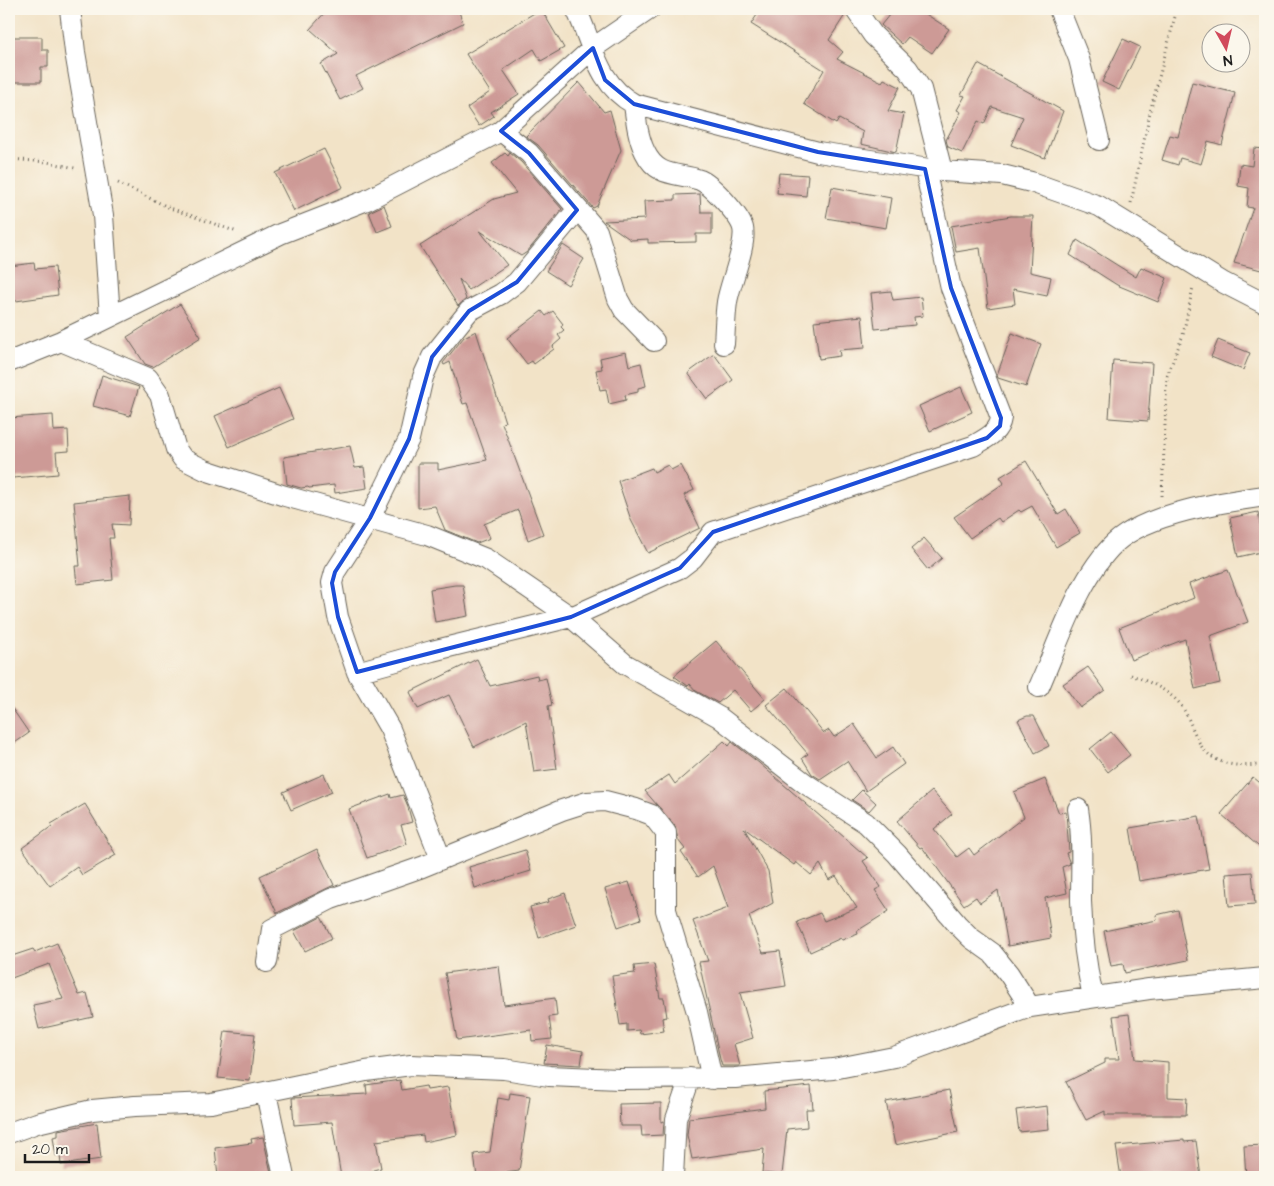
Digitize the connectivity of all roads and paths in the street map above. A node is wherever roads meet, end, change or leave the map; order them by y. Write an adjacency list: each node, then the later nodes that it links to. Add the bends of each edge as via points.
1 (70, 9): 13 (street)
2 (576, 9): 7 (street)
3 (650, 9): 7 (street)
4 (855, 9): 12 (street, via 873,35 908,69 921,89)
5 (1060, 9): 10 (street, via 1079,59)
6 (1177, 9): 15 (path)
7 (593, 48): 8 (street, via 605,80 622,98); 9 (street)
8 (634, 104): 12 (street, via 818,152); 22 (street, via 640,137 646,153 657,167 667,173 700,180 741,223 743,236 727,301)
9 (501, 131): 14 (street, via 529,153); 16 (street, via 366,200)
10 (1100, 140)
11 (9, 159): 13 (path, via 47,162)
12 (934, 170): 15 (street, via 1002,175 1031,182 1099,206); 27 (street, via 952,288 997,402 1000,426 973,446 713,532 693,558 680,568)
13 (96, 172): 16 (path, via 170,208); 19 (street, via 104,222)
14 (577, 210): 21 (street, via 597,231 624,310); 25 (street, via 517,282 469,311 432,357 423,377 409,440)
15 (1126, 223): 17 (street)
16 (266, 242): 19 (street)
17 (1198, 267): 18 (street); 26 (path, via 1183,335 1167,376)
18 (1265, 304)
19 (110, 316): 20 (street)
20 (61, 341): 23 (street); 25 (street, via 148,378 160,395 176,450 183,460 285,496)
21 (654, 341)
22 (724, 344)
23 (9, 362)
24 (1265, 496): 26 (street, via 1215,503)
25 (370, 518): 27 (street, via 427,535 486,560); 28 (street, via 335,572 332,583 338,617)
26 (1162, 519): 30 (street, via 1127,534 1106,554 1082,591)
27 (571, 617): 28 (street); 37 (street, via 625,664 719,717 806,784 866,824 898,854 964,931 992,953)
28 (357, 672): 33 (street, via 390,729)
29 (1131, 675): 31 (path, via 1150,682 1180,704 1209,757 1228,765 1248,767)
30 (1039, 687)
31 (1265, 764)
32 (1078, 809): 36 (street, via 1082,838 1081,902 1087,970)
33 (441, 859): 34 (street, via 330,899 276,926 271,933); 39 (street, via 587,802 618,803 652,815 666,833 666,910 697,1012)
34 (267, 962)
35 (1265, 978): 36 (street)
36 (1093, 997): 37 (street)
37 (1030, 1007): 39 (street, via 894,1057 833,1069)
38 (690, 1078): 39 (street); 40 (street, via 549,1076 412,1065); 43 (street, via 676,1119)
39 (712, 1079)
40 (266, 1093): 41 (street, via 211,1103 92,1110); 42 (street)
41 (9, 1133)
42 (284, 1177)
43 (673, 1177)

